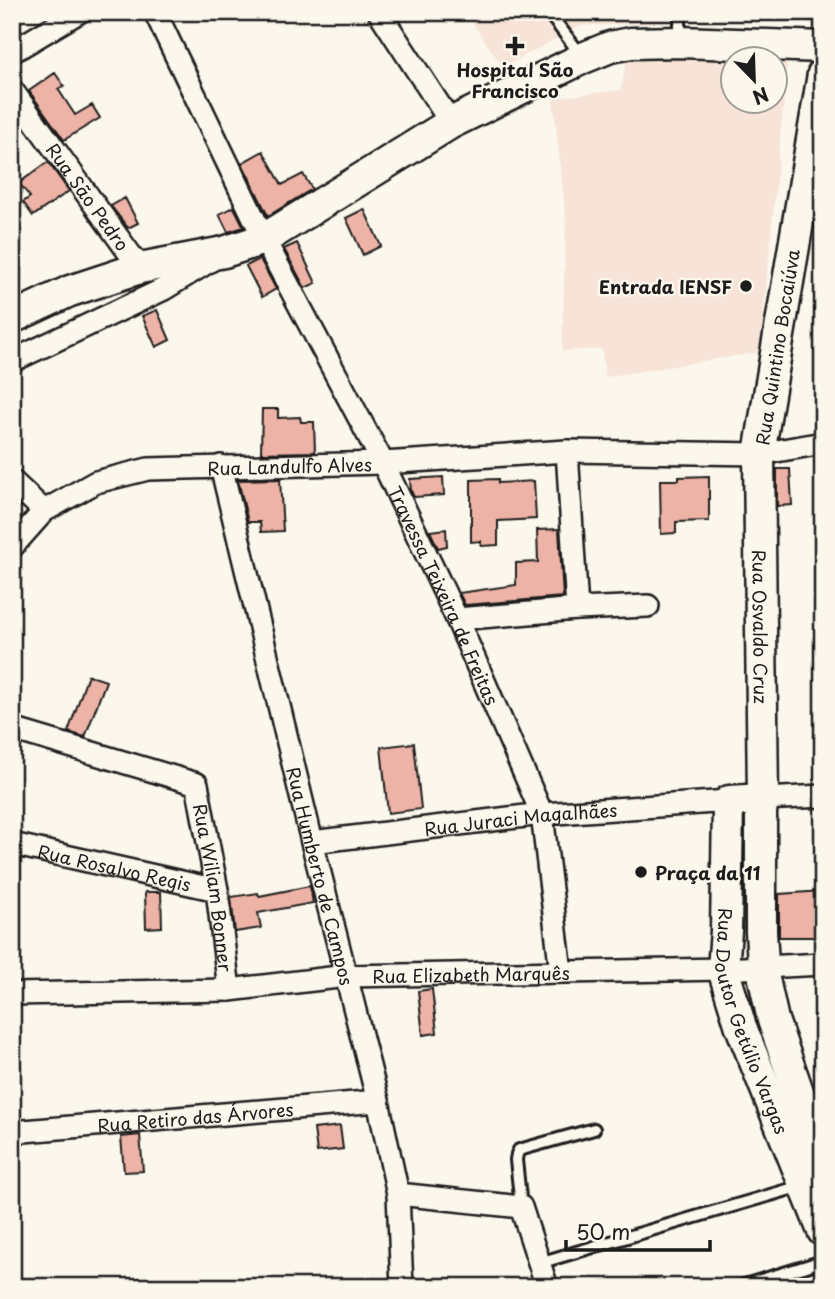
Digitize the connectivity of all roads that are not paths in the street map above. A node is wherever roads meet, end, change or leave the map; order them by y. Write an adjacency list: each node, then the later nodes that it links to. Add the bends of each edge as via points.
1 (79, 12): 8 (street)
2 (155, 12): 13 (street, Travessa Teixeira de Freitas)
3 (379, 12): 12 (street)
4 (548, 12): 9 (lane)
5 (680, 12): 6 (lane)
6 (680, 42): 7 (main road); 9 (main road, via 631,43)
7 (823, 47)
8 (12, 52)
9 (583, 58): 12 (main road)
10 (823, 74): 20 (main road, Rua Quintino Bocaiúva)
11 (12, 90): 15 (street, Rua São Pedro)
12 (451, 123): 13 (main road)
13 (264, 239): 14 (main road); 21 (street, Travessa Teixeira de Freitas)
14 (224, 252): 15 (main road); 17 (street, via 164,289)
15 (140, 268): 16 (main road, via 70,291)
16 (12, 318)
17 (12, 361)
18 (823, 443): 20 (street, Rua Landulfo Alves)
19 (567, 452): 20 (street, Rua Landulfo Alves); 21 (street, Rua Landulfo Alves); 27 (street)
20 (759, 454): 31 (main road, Rua Osvaldo Cruz)
21 (383, 463): 22 (street, Rua Landulfo Alves); 28 (street, Travessa Teixeira de Freitas)
22 (221, 466): 24 (street, Rua Landulfo Alves, via 148,469 96,482); 34 (street, Rua Humberto de Campos)
23 (12, 481): 24 (street)
24 (44, 510): 25 (street, Rua Landulfo Alves)
25 (12, 547)
26 (648, 606): 27 (street)
27 (576, 609): 28 (street)
28 (457, 619): 33 (street, Travessa Teixeira de Freitas)
29 (12, 729): 36 (street, Rua Wiliam Bonner, via 197,783)
30 (823, 796): 31 (street)
31 (762, 805): 32 (main road); 38 (main road, Rua Doutor Getúlio Vargas)
32 (728, 808): 33 (street, Rua Juraci Magalhães); 37 (main road, Rua Doutor Getúlio Vargas)
33 (542, 814): 34 (street, Rua Juraci Magalhães); 42 (street, Travessa Teixeira de Freitas)
34 (312, 842): 43 (street, Rua Humberto de Campos)
35 (12, 844): 36 (street, Rua Rosalvo Regis)
36 (217, 890): 44 (street, Rua Wiliam Bonner)
37 (726, 931): 38 (main road); 41 (main road, Rua Doutor Getúlio Vargas)
38 (761, 932): 40 (main road, Rua Doutor Getúlio Vargas)
39 (823, 964): 40 (street, Rua Elizabeth Marquês)
40 (764, 967): 41 (street, Rua Elizabeth Marquês); 49 (main road, Rua Doutor Getúlio Vargas)
41 (723, 969): 42 (street, Rua Elizabeth Marquês); 49 (main road, Rua Doutor Getúlio Vargas, via 741,1027)
42 (561, 972): 43 (street, Rua Elizabeth Marquês)
43 (347, 976): 44 (street, Rua Elizabeth Marquês); 46 (street, Rua Humberto de Campos)
44 (229, 990): 45 (street, Rua Elizabeth Marquês)
45 (12, 994)
46 (378, 1101): 48 (street, Rua Retiro das Árvores); 50 (street, Rua Humberto de Campos)
47 (594, 1129): 51 (lane, via 519,1150)
48 (12, 1132)
49 (813, 1174): 52 (main road, Rua Doutor Getúlio Vargas); 54 (lane)
50 (398, 1194): 51 (street); 55 (street, Rua Humberto de Campos)
51 (521, 1207): 54 (street)
52 (823, 1231)
53 (823, 1261): 57 (lane)
54 (539, 1263): 56 (street)
55 (402, 1287)
56 (547, 1287)
57 (738, 1287)

